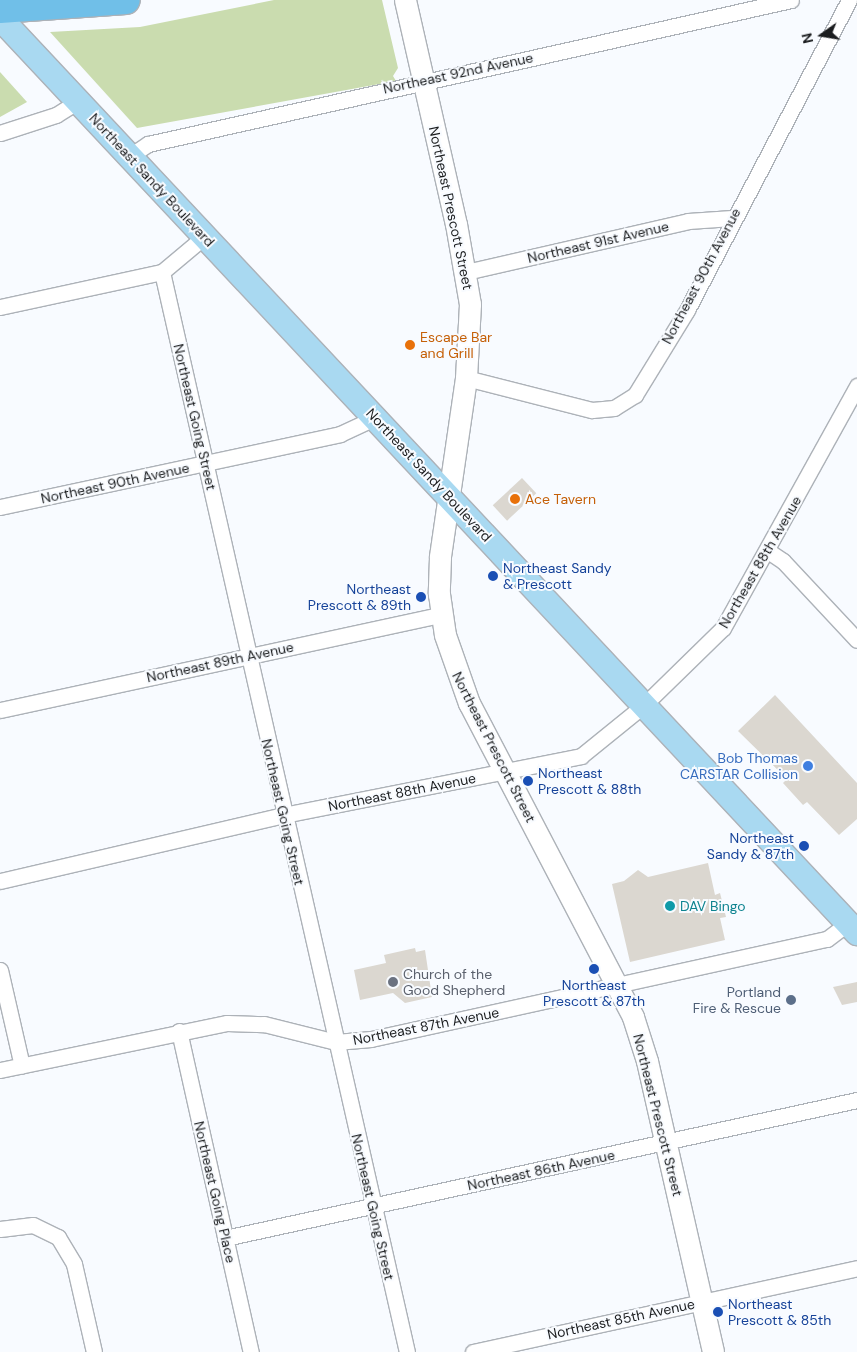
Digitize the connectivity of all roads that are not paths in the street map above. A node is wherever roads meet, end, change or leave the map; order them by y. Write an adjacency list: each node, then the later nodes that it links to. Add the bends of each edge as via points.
1 (126, 0): 5 (highway)
2 (405, 0): 7 (street, Northeast Prescott Street)
3 (790, 0): 7 (street, Northeast 92nd Avenue)
4 (849, 0): 11 (street, Northeast 90th Avenue)
5 (0, 9)
6 (0, 18): 8 (main road, Northeast Sandy Boulevard)
7 (424, 81): 10 (street, Northeast 92nd Avenue, via 148,144); 14 (street, Northeast Prescott Street)
8 (78, 101): 9 (street, via 56,115); 10 (main road, Northeast Sandy Boulevard)
9 (0, 133)
10 (130, 156): 12 (main road, Northeast Sandy Boulevard)
11 (732, 218): 14 (street, Northeast 91st Avenue, via 688,221); 16 (street, Northeast 90th Avenue, via 687,310 635,395 621,405 592,410)
12 (205, 236): 13 (street); 18 (main road, Northeast Sandy Boulevard)
13 (162, 272): 15 (street); 19 (street, Northeast Going Street)
14 (466, 272): 16 (street, Northeast Prescott Street, via 470,322)
15 (0, 307)
16 (466, 378): 20 (street, Northeast Prescott Street)
17 (857, 386): 22 (street, Northeast 88th Avenue)
18 (374, 418): 19 (street, Northeast 90th Avenue, via 340,434); 20 (main road, Northeast Sandy Boulevard)
19 (206, 464): 21 (street, Northeast 90th Avenue); 25 (street, Northeast Going Street)
20 (448, 496): 23 (street, Northeast Prescott Street, via 440,557); 26 (main road, Northeast Sandy Boulevard)
21 (0, 507)
22 (768, 551): 24 (street, via 783,561); 26 (street, Northeast 88th Avenue, via 718,634)
23 (441, 615): 25 (street, Northeast 89th Avenue); 28 (street, Northeast Prescott Street, via 460,683)
24 (857, 640)
25 (248, 657): 27 (street, Northeast 89th Avenue); 29 (street, Northeast Going Street)
26 (644, 705): 28 (street, Northeast 88th Avenue, via 580,756); 31 (main road, Northeast Sandy Boulevard)
27 (0, 710)
28 (505, 771): 29 (street, Northeast 88th Avenue); 33 (street, Northeast Prescott Street)
29 (284, 815): 30 (street, Northeast 88th Avenue); 35 (street, Northeast Going Street)
30 (0, 880)
31 (852, 928): 33 (street, Northeast 87th Avenue, via 827,938)
32 (0, 970): 36 (street)
33 (618, 985): 35 (street, Northeast 87th Avenue, via 371,1039); 39 (street, Northeast Prescott Street, via 640,1037)
34 (179, 1031): 35 (street, Northeast 87th Avenue, via 256,1022); 36 (street, Northeast 87th Avenue); 42 (street, Northeast Going Place)
35 (336, 1042): 40 (street, Northeast Going Street)
36 (22, 1066): 37 (street, Northeast 87th Avenue)
37 (0, 1070)
38 (857, 1100): 39 (street, Northeast 86th Avenue)
39 (666, 1142): 40 (street, Northeast 86th Avenue); 44 (street, Northeast Prescott Street)
40 (373, 1207): 42 (street, Northeast 86th Avenue); 47 (street, Northeast Going Street)
41 (0, 1229): 45 (street, via 33,1225 58,1237 74,1264)
42 (225, 1238): 46 (street, Northeast Going Place)
43 (857, 1268): 44 (street, Northeast 85th Avenue)
44 (702, 1301): 48 (street, Northeast 85th Avenue); 49 (street, Northeast Prescott Street)
45 (94, 1352)
46 (251, 1352)
47 (407, 1352)
48 (473, 1352)
49 (713, 1352)

